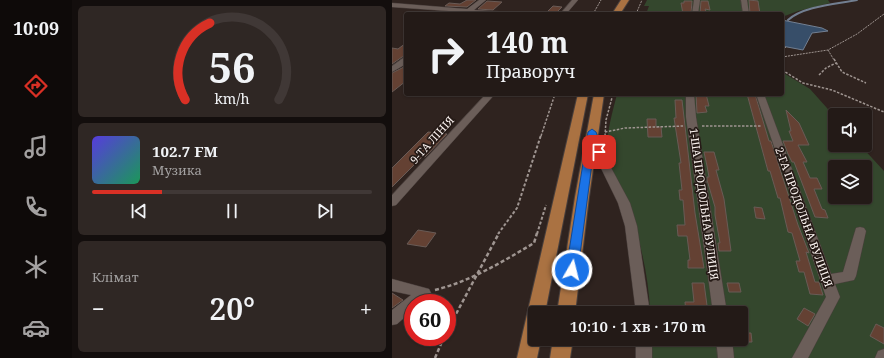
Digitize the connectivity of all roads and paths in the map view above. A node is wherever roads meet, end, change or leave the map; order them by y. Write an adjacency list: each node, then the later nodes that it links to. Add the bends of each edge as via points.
1 (398, 0): 10 (street)
2 (483, 0): 11 (street)
3 (575, 0): 12 (street)
4 (601, 0): 13 (path)
5 (625, 0): 14 (main road)
6 (634, 0): 15 (main road)
7 (642, 0): 16 (path)
8 (697, 0): 17 (street)
9 (744, 0): 18 (street)
10 (392, 4): 11 (street)
11 (467, 12)
12 (565, 12)
13 (594, 12)
14 (617, 12)
15 (627, 12)
16 (637, 12)
17 (695, 12)
18 (746, 12)
19 (884, 14): 20 (path, via 857,34)
20 (828, 50): 21 (path); 23 (path)
21 (784, 57)
22 (404, 61): 24 (street)
23 (836, 62): 26 (path); 27 (path, via 842,72)
24 (392, 70)
25 (784, 71): 35 (path, via 803,83 832,90)
26 (819, 75)
27 (866, 83)
28 (488, 96): 38 (street, 9-ТА ЛІНІЯ)
29 (555, 96): 41 (path, via 517,208 501,228)
30 (583, 96): 45 (main road)
31 (599, 96): 36 (main road)
32 (612, 96): 37 (path, via 606,120 606,158)
33 (690, 96): 48 (street, 1-ША ПРОДОЛЬНА ВУЛИЦЯ)
34 (761, 96): 42 (street, 2-ГА ПРОДОЛЬНА ВУЛИЦЯ)
35 (884, 112)
36 (592, 132): 37 (street); 46 (main road)
37 (603, 162): 47 (street, via 624,203 631,226)
38 (392, 202)
39 (546, 205): 41 (path, via 534,243)
40 (860, 231): 42 (street, via 849,276)
41 (476, 275): 44 (path, via 448,288); 49 (path)
42 (827, 280): 61 (street, 2-ГА ПРОДОЛЬНА ВУЛИЦЯ, via 833,297)
43 (392, 285): 44 (street)
44 (424, 293): 50 (street)
45 (537, 306)
46 (567, 306)
47 (642, 306)
48 (719, 306)
49 (456, 314)
50 (392, 319)
51 (440, 346): 56 (path)
52 (530, 346): 57 (main road)
53 (562, 346): 58 (main road)
54 (644, 346): 59 (street)
55 (725, 346): 60 (street)
56 (435, 358)
57 (527, 358)
58 (560, 358)
59 (644, 358)
60 (726, 358)
61 (800, 358)

